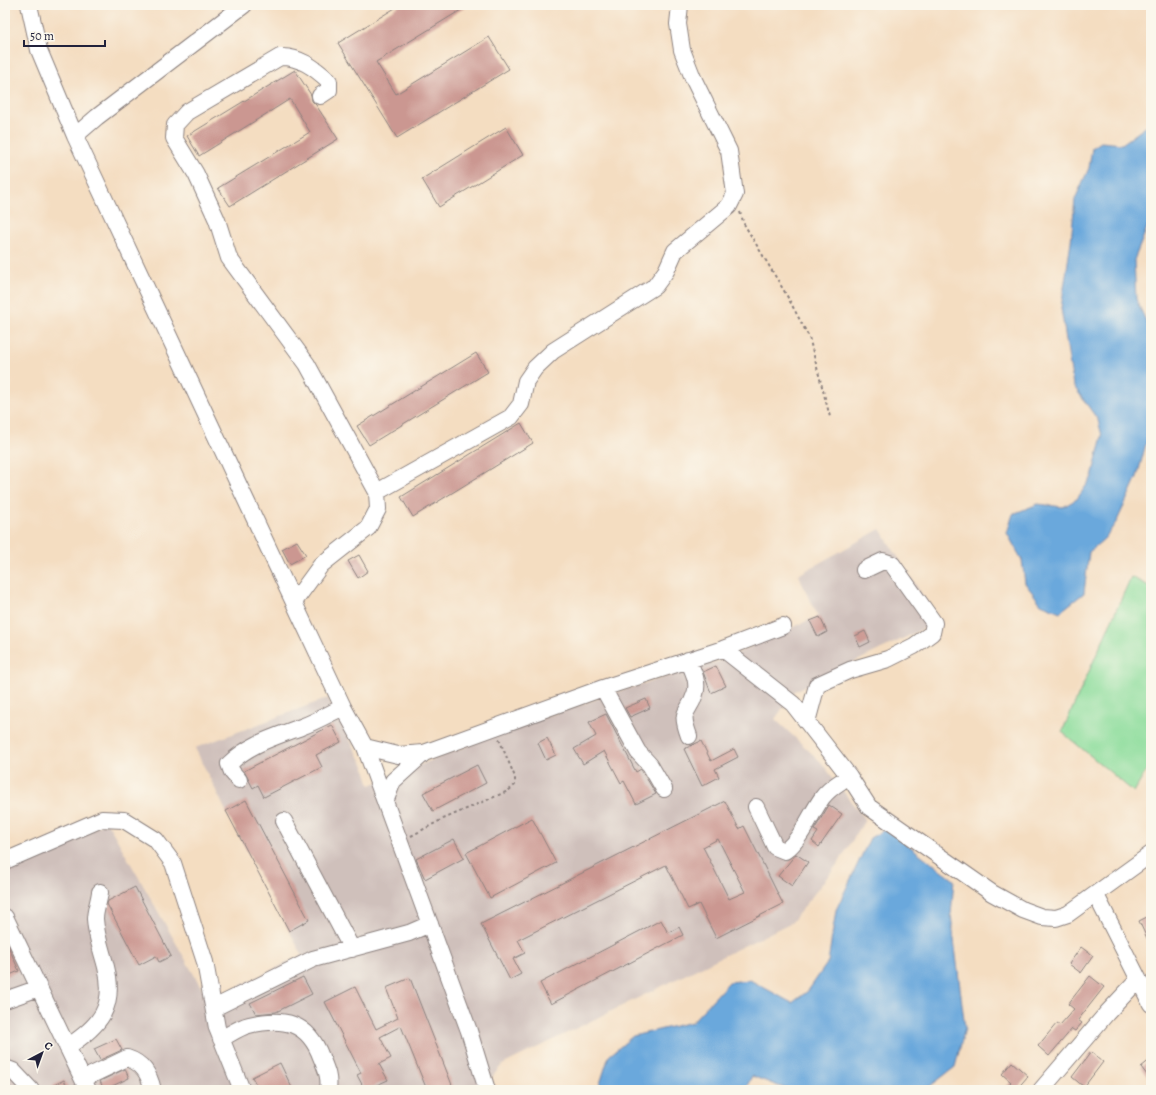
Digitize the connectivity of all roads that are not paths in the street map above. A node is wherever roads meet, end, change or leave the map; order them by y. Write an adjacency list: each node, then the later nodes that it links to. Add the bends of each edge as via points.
1 (29, 5): 5 (street, via 39,50)
2 (244, 5): 5 (street)
3 (680, 5): 6 (street, via 678,24 682,50 729,151 736,194 728,206 675,251 666,271 655,286 553,351 535,368 526,381 521,404 511,417)
4 (320, 96): 6 (street, via 329,90 329,81 317,69 292,56 280,56 188,112 175,125 174,138 196,174 217,220 229,258 307,364)
5 (75, 136): 8 (street)
6 (377, 492): 8 (street, via 378,509 368,528 321,565)
7 (864, 570): 14 (street, via 883,561 892,564 934,623 932,633 914,646 888,658 850,670 817,685)
8 (294, 602): 13 (street)
9 (783, 626): 10 (street)
10 (723, 649): 11 (street); 14 (street, via 793,704)
11 (688, 660): 12 (street); 15 (street, via 696,680 695,694 685,711 684,722)
12 (603, 688): 17 (street); 20 (street, via 638,752)
13 (343, 707): 16 (street); 19 (street, via 241,753 230,764 232,772)
14 (807, 722): 18 (street)
15 (689, 736)
16 (365, 747): 17 (street, via 398,755); 21 (street)
17 (424, 753): 21 (street, via 393,781)
18 (849, 776): 22 (street, via 822,797 793,845 785,851 775,847); 27 (street, via 869,807 992,893 1023,910 1042,917 1056,918 1068,914)
19 (239, 780)
20 (664, 789)
21 (385, 802): 29 (street)
22 (756, 807)
23 (284, 821): 30 (street)
24 (1151, 854): 27 (street)
25 (5, 861): 35 (street, via 102,819 124,820 156,840 172,863 205,962)
26 (100, 892): 37 (street, via 95,918 98,941 107,968 110,996 103,1017 86,1035)
27 (1096, 895): 31 (street)
28 (5, 917): 32 (street)
29 (430, 924): 30 (street, via 409,933); 44 (street, via 469,1031)
30 (352, 949): 35 (street, via 313,959)
31 (1138, 980): 34 (street); 45 (street)
32 (39, 988): 33 (street); 37 (street)
33 (5, 1000)
34 (1151, 1004)
35 (214, 1008): 36 (street)
36 (221, 1039): 42 (street); 43 (street, via 248,1025 283,1022 300,1026 317,1046 330,1079)
37 (67, 1047): 39 (street)
38 (5, 1068): 40 (street, via 13,1071)
39 (85, 1084): 41 (street, via 127,1058 136,1061 150,1076)
40 (31, 1090)
41 (153, 1090)
42 (242, 1090)
43 (328, 1090)
44 (487, 1090)
45 (1042, 1090)

